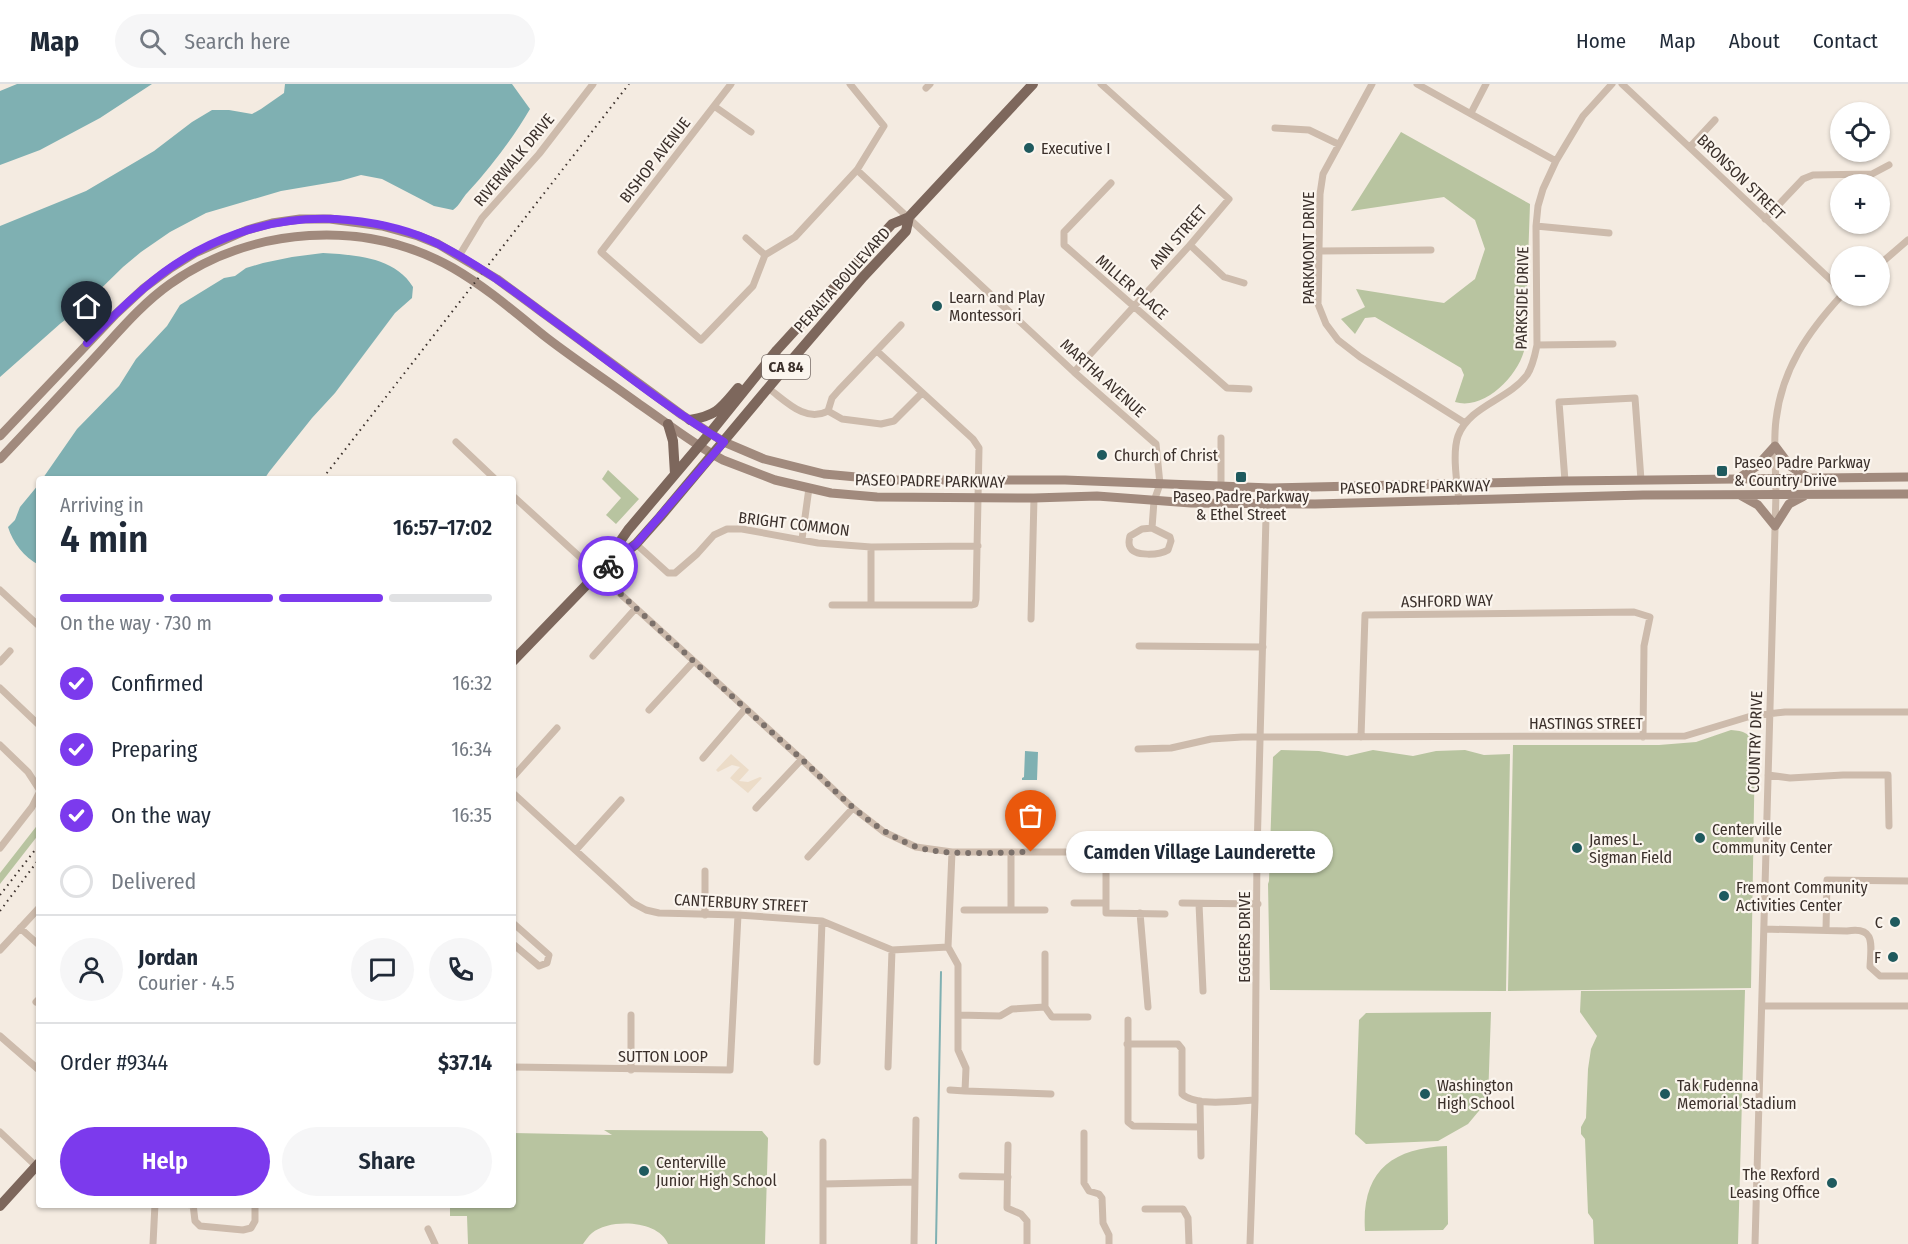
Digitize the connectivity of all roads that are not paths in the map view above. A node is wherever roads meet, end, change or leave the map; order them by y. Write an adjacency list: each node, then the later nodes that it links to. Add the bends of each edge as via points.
1 (592, 84): 33 (street, RIVERWALK DRIVE, via 539,154 482,218)
2 (731, 84): 11 (street, BISHOP AVENUE)
3 (850, 84): 20 (street, via 884,126)
4 (1033, 84): 22 (main road, PERALTA BOULEVARD / CA 84)
5 (1101, 84): 28 (street, ANN STREET, via 1229,199)
6 (1372, 84): 16 (street, PARKMONT DRIVE)
7 (1417, 84): 12 (street)
8 (1486, 84): 12 (street)
9 (1612, 84): 18 (street, PARKSIDE DRIVE, via 1583,116)
10 (1622, 84): 17 (street, BRONSON STREET)
11 (714, 106): 15 (street); 31 (street, BISHOP AVENUE, via 601,252 701,340 753,286)
12 (1471, 113): 18 (street)
13 (1715, 120): 17 (street)
14 (1275, 128): 16 (street, via 1309,130)
15 (751, 132)
16 (1338, 144): 30 (street, PARKMONT DRIVE, via 1323,174)
17 (1690, 147): 23 (street, BRONSON STREET)
18 (1556, 161): 24 (street, PARKSIDE DRIVE, via 1543,189)
19 (1889, 165): 23 (street, via 1872,174 1813,175 1803,179)
20 (857, 170): 22 (street, MARTHA AVENUE); 31 (street, via 795,237)
21 (1111, 183): 37 (street, MILLER PLACE, via 1064,232 1064,245)
22 (909, 217): 42 (main road, PERALTA BOULEVARD / CA 84, via 892,224); 43 (street, MARTHA AVENUE); 44 (main road, PERALTA BOULEVARD / CA 84, via 906,231)
23 (1765, 219): 34 (street, BRONSON STREET)
24 (1536, 226): 25 (street); 39 (street, PARKSIDE DRIVE)
25 (1609, 233)
26 (746, 238): 31 (street)
27 (1908, 240): 32 (street)
28 (1190, 245): 35 (street, via 1224,277); 37 (street, ANN STREET)
29 (1431, 250): 30 (street)
30 (1320, 251): 50 (street, PARKMONT DRIVE, via 1318,304 1338,340)
31 (765, 255)
32 (1890, 255)
33 (459, 256): 48 (main road, PASEO PADRE PARKWAY, via 497,279); 52 (main road, PASEO PADRE PARKWAY, via 418,236 330,219 272,223 220,240 144,288)
34 (1830, 279)
35 (1245, 283)
36 (1831, 306): 57 (street, COUNTRY DRIVE, via 1792,361 1775,420)
37 (1134, 307): 43 (street, ANN STREET); 45 (street, MILLER PLACE, via 1227,388)
38 (901, 325): 41 (street)
39 (1537, 345): 40 (street); 50 (street, PARKSIDE DRIVE, via 1528,374 1519,384)
40 (1613, 345)
41 (877, 351): 46 (street); 47 (street, via 839,390)
42 (759, 372): 48 (main road, via 747,377 719,411); 51 (main road, PERALTA BOULEVARD / CA 84)
43 (1074, 372): 70 (street, MARTHA AVENUE, via 1156,444)
44 (768, 388): 47 (street, via 799,411 820,415); 55 (main road, PERALTA BOULEVARD / CA 84)
45 (1249, 389)
46 (922, 393): 47 (street, via 894,422 842,419); 66 (street, via 979,448)
47 (828, 411)
48 (690, 420): 51 (main road, PASEO PADRE PARKWAY)
49 (668, 423): 56 (main road, PASEO PADRE PARKWAY); 59 (main road, PASEO PADRE PARKWAY, via 453,268 389,243 323,234 293,236 242,248 170,284 136,313); 60 (main road)
50 (1465, 423): 69 (street, via 1457,437)
51 (710, 434): 55 (main road, PASEO PADRE PARKWAY); 56 (main road, PERALTA BOULEVARD / CA 84)
52 (0, 436)
53 (1221, 438): 71 (street)
54 (456, 442): 61 (street)
55 (724, 442): 58 (main road, PERALTA BOULEVARD / CA 84); 66 (main road, PASEO PADRE PARKWAY, via 764,459 834,475 889,480)
56 (699, 446): 58 (main road, PASEO PADRE PARKWAY); 60 (main road, PERALTA BOULEVARD / CA 84)
57 (1775, 446): 63 (main road, via 1758,466); 64 (street, COUNTRY DRIVE); 65 (main road, via 1790,466)
58 (714, 455): 72 (main road, PASEO PADRE PARKWAY, via 758,474); 87 (main road, PERALTA BOULEVARD / CA 84)
59 (0, 459)
60 (675, 474): 90 (main road, PERALTA BOULEVARD / CA 84)
61 (490, 476)
62 (1908, 477): 65 (main road, PASEO PADRE PARKWAY)
63 (1737, 478): 64 (main road, PASEO PADRE PARKWAY); 67 (main road, PASEO PADRE PARKWAY)
64 (1776, 478): 65 (main road, PASEO PADRE PARKWAY); 74 (street, COUNTRY DRIVE)
65 (1809, 478)
66 (979, 480): 70 (main road, PASEO PADRE PARKWAY); 78 (street)
67 (1641, 480): 68 (main road, PASEO PADRE PARKWAY); 68 (street, via 1635,398 1559,402)
68 (1565, 481): 69 (main road, PASEO PADRE PARKWAY)
69 (1457, 483): 73 (main road, PASEO PADRE PARKWAY); 82 (street)
70 (1160, 484): 71 (main road, PASEO PADRE PARKWAY); 81 (street, MARTHA AVENUE)
71 (1221, 486): 73 (main road, PASEO PADRE PARKWAY)
72 (809, 488): 78 (main road, PASEO PADRE PARKWAY, via 877,497); 86 (street)
73 (1271, 488): 83 (street, EGGERS DRIVE)
74 (1776, 493): 75 (main road, PASEO PADRE PARKWAY); 76 (main road, PASEO PADRE PARKWAY); 84 (street, COUNTRY DRIVE)
75 (1738, 494): 82 (main road, PASEO PADRE PARKWAY); 84 (main road, via 1758,505)
76 (1809, 494): 77 (main road, PASEO PADRE PARKWAY); 84 (main road, via 1789,504)
77 (1908, 494)
78 (979, 497): 79 (main road, PASEO PADRE PARKWAY); 88 (street)
79 (1034, 498): 81 (main road, PASEO PADRE PARKWAY, via 1097,496); 95 (street)
80 (516, 499): 90 (street)
81 (1154, 501): 83 (main road, PASEO PADRE PARKWAY); 85 (street, MARTHA AVENUE)
82 (1459, 501): 83 (main road, PASEO PADRE PARKWAY)
83 (1267, 503): 98 (street, EGGERS DRIVE)
84 (1775, 526): 108 (street, COUNTRY DRIVE)
85 (1152, 528): 85 (street, via 1170,537 1168,550 1157,554 1131,549 1130,536)
86 (802, 539): 87 (street, BRIGHT COMMON, via 727,529 714,535 675,573 664,571); 89 (street, BRIGHT COMMON)
87 (636, 544): 90 (main road, PERALTA BOULEVARD / CA 84)
88 (978, 546): 89 (street, BRIGHT COMMON); 92 (street, via 975,604)
89 (871, 547): 92 (street)
90 (598, 573): 94 (street); 101 (main road, PERALTA BOULEVARD / CA 84)
91 (2, 596): 96 (street)
92 (871, 604): 93 (street)
93 (832, 605)
94 (636, 608): 100 (street); 102 (street)
95 (1031, 619)
96 (36, 624)
97 (1139, 646): 98 (street)
98 (1263, 647): 111 (street, EGGERS DRIVE)
99 (10, 651): 103 (street)
100 (593, 656)
101 (516, 658)
102 (694, 661): 105 (street); 106 (street)
103 (0, 662)
104 (0, 688): 109 (street)
105 (745, 709): 116 (street); 117 (street)
106 (649, 710)
107 (1908, 712): 108 (street, HASTINGS STREET)
108 (1769, 715): 113 (street, HASTINGS STREET, via 1751,716 1685,736); 119 (street, COUNTRY DRIVE)
109 (36, 722)
110 (557, 728): 118 (street)
111 (1261, 737): 112 (street, HASTINGS STREET); 115 (street, HASTINGS STREET); 132 (street, EGGERS DRIVE)
112 (1361, 737): 113 (street, HASTINGS STREET); 113 (street, ASHFORD WAY, via 1365,615 1634,612 1650,618 1644,646)
113 (1643, 737)
114 (0, 745): 120 (street, via 28,772)
115 (1138, 749)
116 (702, 758)
117 (802, 759): 124 (street); 125 (street)
118 (516, 774)
119 (1768, 776): 126 (street, via 1888,776); 152 (street, COUNTRY DRIVE)
120 (36, 786)
121 (516, 796): 128 (street, CANTERBURY STREET)
122 (36, 798): 127 (street)
123 (621, 800): 128 (street)
124 (756, 808)
125 (853, 808): 130 (street, via 884,832 916,847); 133 (street)
126 (1889, 826)
127 (0, 848)
128 (576, 850): 147 (street, CANTERBURY STREET, via 633,903 646,910)
129 (1106, 851): 131 (street); 132 (street); 137 (street)
130 (952, 852): 131 (street); 156 (street)
131 (1011, 852): 142 (street)
132 (1257, 852): 140 (street, EGGERS DRIVE)
133 (808, 857)
134 (705, 871): 147 (street)
135 (1908, 881): 153 (street, via 1827,880)
136 (1074, 903): 137 (street)
137 (1106, 903): 145 (street, via 1106,913)
138 (1182, 903): 139 (street)
139 (1199, 904): 140 (street); 161 (street)
140 (1258, 904): 180 (street, EGGERS DRIVE)
141 (964, 910): 142 (street)
142 (1011, 910): 143 (street)
143 (1045, 910)
144 (36, 911): 151 (street)
145 (1140, 913): 146 (street); 165 (street)
146 (1165, 914)
147 (705, 915): 148 (street, CANTERBURY STREET)
148 (738, 915): 149 (street, CANTERBURY STREET); 176 (street, SUTTON LOOP, via 730,1070)
149 (822, 921): 158 (street, CANTERBURY STREET); 172 (street)
150 (516, 927): 155 (street, via 549,955 547,963 539,966)
151 (20, 928): 154 (street); 157 (street)
152 (1764, 929): 153 (street); 162 (street, COUNTRY DRIVE)
153 (1826, 930): 160 (street, via 1863,930 1871,941 1870,967 1880,976)
154 (36, 942)
155 (516, 947)
156 (948, 947): 158 (street, CANTERBURY STREET); 167 (street, via 958,965)
157 (0, 950)
158 (892, 950): 175 (street)
159 (1045, 954): 164 (street)
160 (1908, 976)
161 (1203, 991)
162 (1762, 1006): 163 (street); 209 (street, COUNTRY DRIVE)
163 (1908, 1006)
164 (1045, 1007): 167 (street, via 1012,1009 1000,1016); 168 (street, via 1052,1017)
165 (1148, 1007)
166 (632, 1015): 176 (street)
167 (958, 1015): 178 (street, via 958,1050 966,1068)
168 (1088, 1017)
169 (1128, 1020): 171 (street)
170 (0, 1036): 173 (street)
171 (1127, 1044): 181 (street, via 1178,1044 1182,1049 1182,1094); 183 (street, via 1128,1122 1132,1126)
172 (817, 1062)
173 (36, 1067)
174 (516, 1067): 176 (street, SUTTON LOOP)
175 (888, 1067)
176 (631, 1070)
177 (950, 1090): 178 (street)
178 (965, 1090): 179 (street)
179 (1051, 1094)
180 (1255, 1100): 181 (street); 208 (street, EGGERS DRIVE)
181 (1200, 1101): 183 (street)
182 (916, 1120): 193 (street)
183 (1200, 1126): 188 (street)
184 (0, 1132): 189 (street)
185 (1084, 1133): 206 (street, via 1084,1183 1102,1198)
186 (823, 1142): 194 (street)
187 (1008, 1145): 192 (street)
188 (1201, 1156)
189 (36, 1163)
190 (36, 1167): 195 (main road)
191 (962, 1176): 192 (street)
192 (1008, 1177): 205 (street, via 1007,1208 1027,1221)
193 (915, 1182): 194 (street); 204 (street)
194 (823, 1184): 203 (street)
195 (0, 1206)
196 (155, 1208): 201 (street)
197 (193, 1208): 198 (street, via 200,1226 243,1230 252,1228)
198 (255, 1208)
199 (1145, 1209): 207 (street, via 1184,1209)
200 (428, 1229): 202 (street)
201 (153, 1244)
202 (435, 1244)
203 (823, 1244)
204 (914, 1244)
205 (1027, 1244)
206 (1109, 1244)
207 (1189, 1244)
208 (1250, 1244)
209 (1755, 1244)

